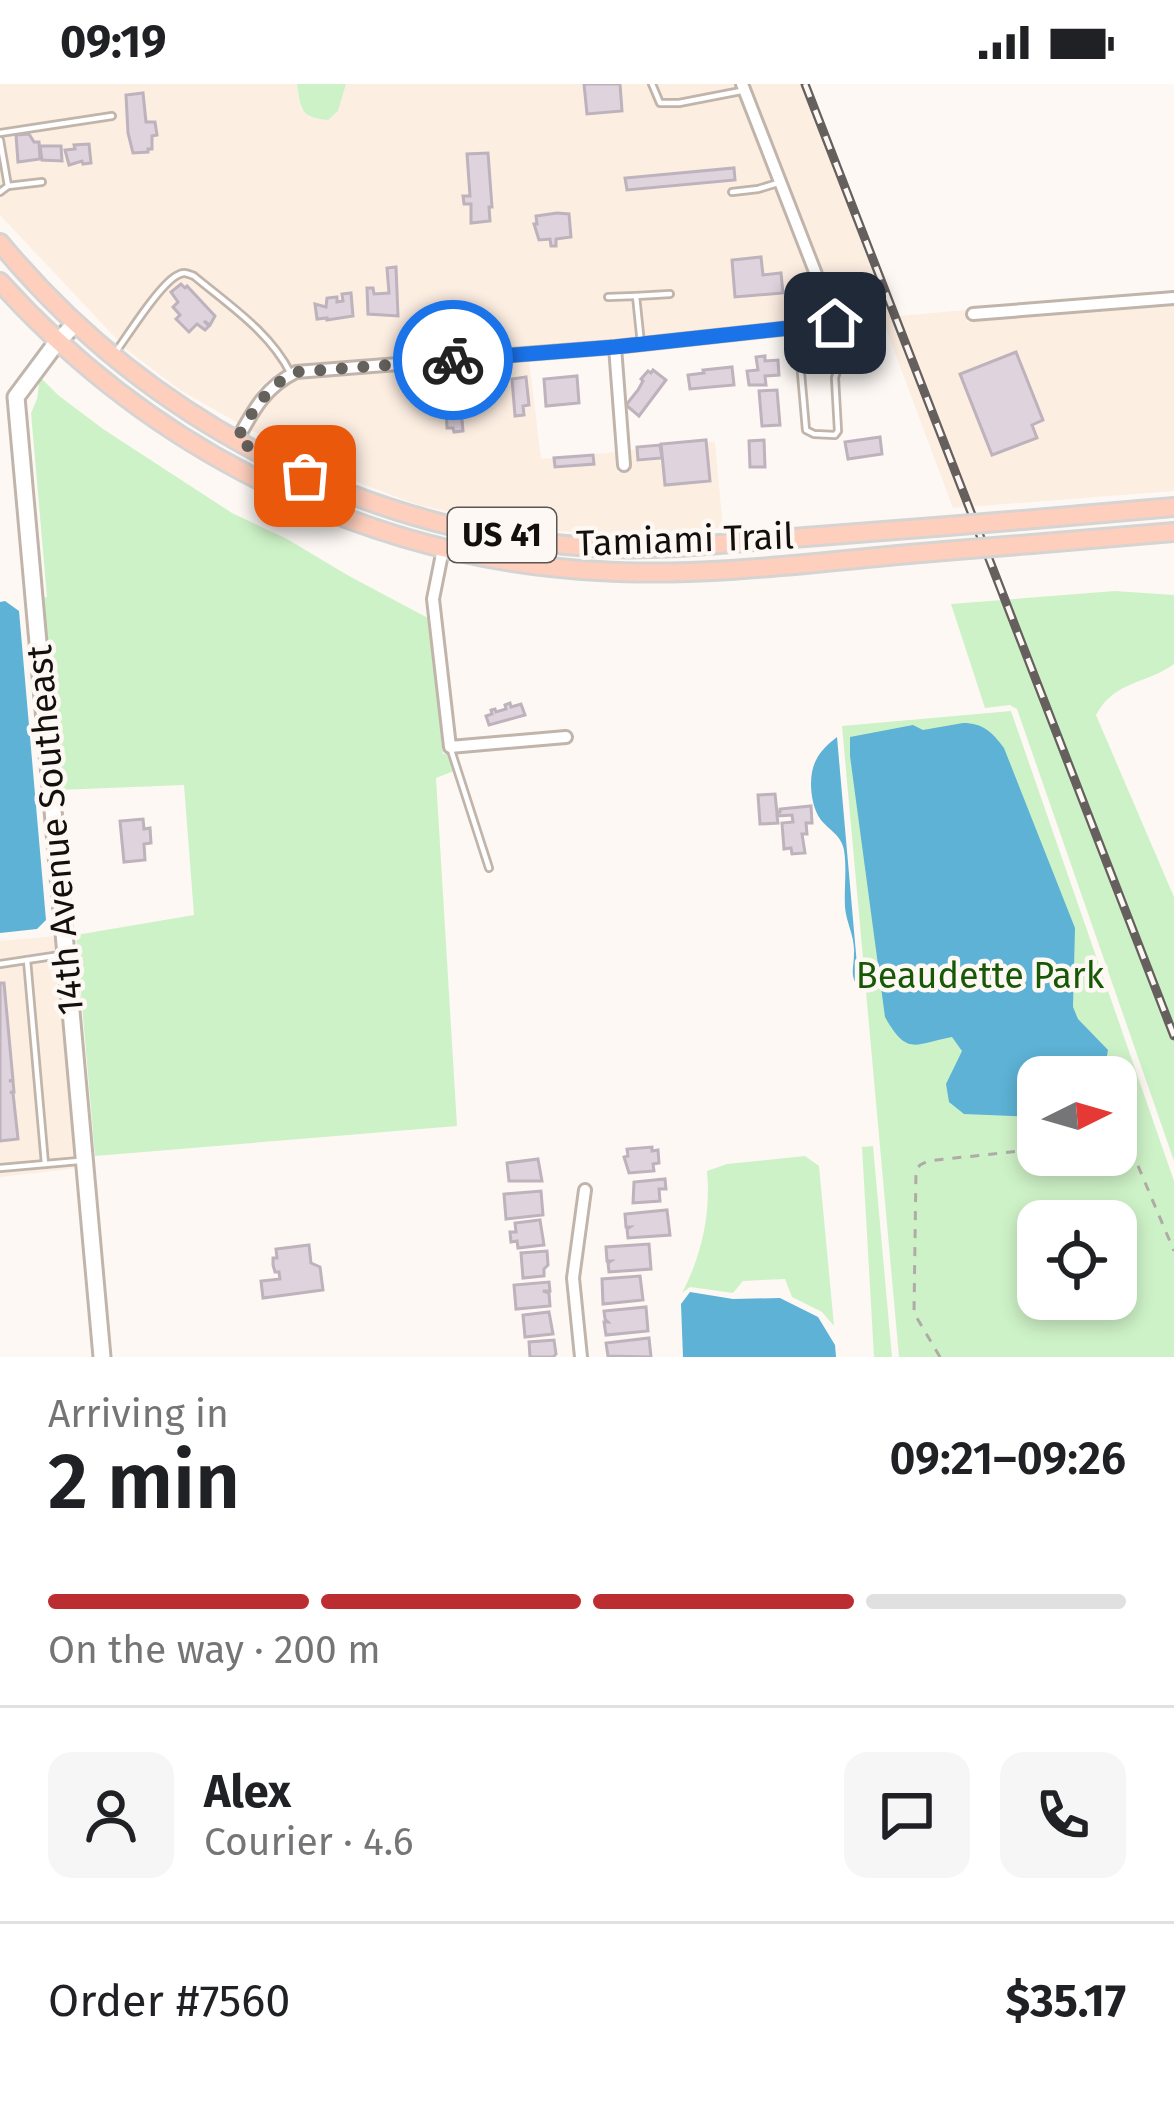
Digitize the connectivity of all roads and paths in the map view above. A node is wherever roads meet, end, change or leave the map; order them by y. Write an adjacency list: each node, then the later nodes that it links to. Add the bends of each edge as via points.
1 (652, 84): 2 (lane, via 660,103)
2 (743, 87): 6 (street)
3 (112, 116): 4 (lane)
4 (0, 136): 7 (lane)
5 (42, 182): 7 (lane)
6 (781, 182): 9 (lane); 17 (street)
7 (8, 186): 8 (lane)
8 (0, 192)
9 (732, 192)
10 (0, 243): 18 (main road, Tamiami Trail / US 41)
11 (0, 282): 20 (main road, Tamiami Trail / US 41)
12 (670, 294): 13 (lane)
13 (636, 296): 14 (lane); 21 (lane)
14 (608, 297)
15 (1174, 298): 16 (street)
16 (973, 314)
17 (835, 323): 19 (street); 19 (lane, via 845,337 835,435 806,430 799,350)
18 (75, 324): 20 (street, 14th Avenue Southeast); 23 (main road, Tamiami Trail / US 41)
19 (808, 326): 21 (street)
20 (57, 342): 25 (street, 14th Avenue Southeast); 30 (main road, Tamiami Trail / US 41, via 144,412 235,468 338,516)
21 (641, 344): 22 (street)
22 (615, 347): 24 (street); 27 (street)
23 (112, 356): 24 (lane, via 185,273 261,331); 26 (main road, Tamiami Trail / US 41)
24 (291, 374): 26 (street, via 265,393)
25 (8, 398): 34 (street, 14th Avenue Southeast)
26 (236, 440): 28 (main road, Tamiami Trail / US 41, bridge, via 398,511 594,547)
27 (624, 465)
28 (1174, 507)
29 (1174, 532): 30 (main road, Tamiami Trail / US 41, bridge, via 654,573 546,567)
30 (442, 549): 32 (street, via 434,599)
31 (566, 737): 32 (street)
32 (450, 747): 33 (lane)
33 (489, 868)
34 (66, 954): 35 (lane); 38 (street, 14th Avenue Southeast)
35 (27, 960): 36 (lane); 39 (lane)
36 (0, 964)
37 (1017, 1151): 46 (path, via 928,1161 916,1171 914,1313)
38 (84, 1161): 39 (lane); 44 (street, 14th Avenue Southeast)
39 (45, 1164): 41 (lane)
40 (1137, 1166): 43 (path)
41 (0, 1168)
42 (585, 1190): 45 (street, via 573,1278)
43 (1174, 1251)
44 (102, 1357)
45 (581, 1357)
46 (940, 1357)

